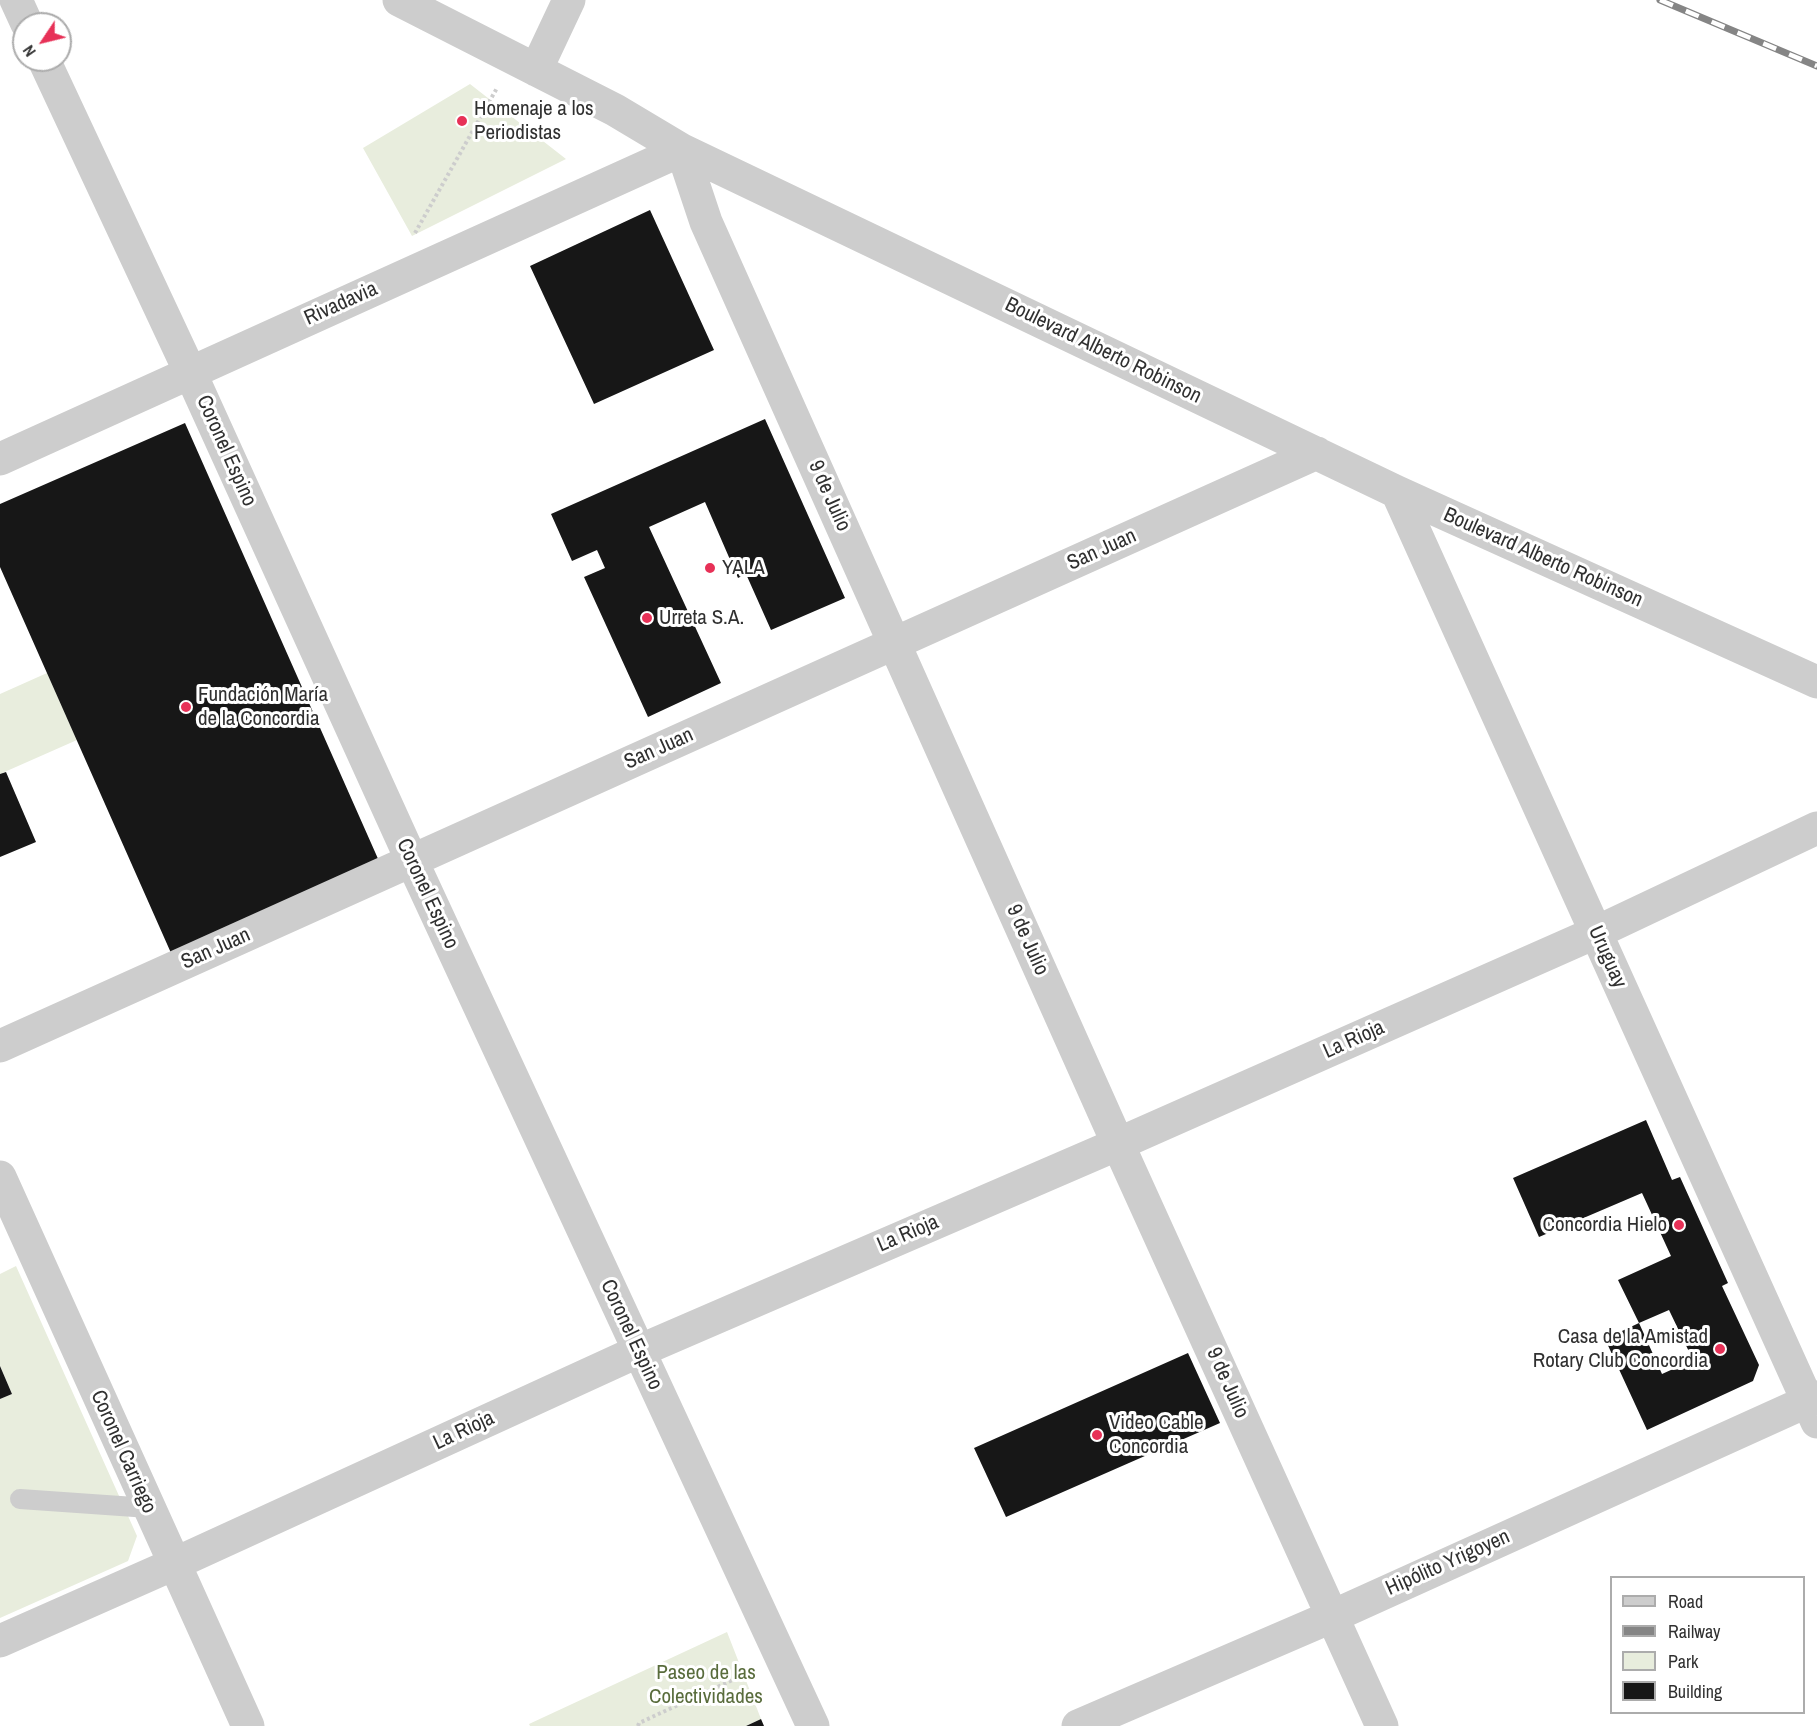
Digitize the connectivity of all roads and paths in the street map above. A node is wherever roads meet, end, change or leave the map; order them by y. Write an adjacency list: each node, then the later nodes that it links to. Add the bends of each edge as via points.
1 (399, 0): 3 (street, Boulevard Alberto Robinson)
2 (569, 0): 3 (street)
3 (524, 64): 5 (street, Boulevard Alberto Robinson, via 615,110); 6 (path)
4 (50, 72): 7 (street, Coronel Espino)
5 (682, 150): 6 (street, Rivadavia); 8 (street, Boulevard Alberto Robinson); 11 (street, 9 de Julio, via 706,222)
6 (387, 283): 7 (street, Rivadavia)
7 (190, 372): 9 (street, Rivadavia); 14 (street, Coronel Espino)
8 (1317, 453): 10 (street, Boulevard Alberto Robinson); 11 (street, San Juan)
9 (0, 459)
10 (1397, 492): 12 (street, Boulevard Alberto Robinson); 15 (street, Uruguay)
11 (895, 642): 14 (street, San Juan); 17 (street, 9 de Julio)
12 (1817, 682)
13 (1817, 828): 15 (street, La Rioja)
14 (412, 861): 16 (street, San Juan); 19 (street, Coronel Espino)
15 (1596, 932): 17 (street, La Rioja); 20 (street, Uruguay)
16 (0, 1046)
17 (1119, 1144): 19 (street, La Rioja); 24 (street, 9 de Julio)
18 (0, 1177): 22 (street, Coronel Carriego)
19 (639, 1351): 23 (street, La Rioja); 26 (street, Coronel Espino)
20 (1814, 1407): 24 (street, Hipólito Yrigoyen)
21 (20, 1499): 22 (lane)
22 (149, 1508): 23 (street, Coronel Carriego)
23 (174, 1564): 25 (street, La Rioja); 27 (street, Coronel Carriego)
24 (1333, 1616): 30 (street, Hipólito Yrigoyen); 31 (street, 9 de Julio)
25 (0, 1641)
26 (782, 1658): 28 (path); 29 (street, Coronel Espino)
27 (248, 1726)
28 (638, 1726)
29 (813, 1726)
30 (1078, 1726)
31 (1382, 1726)

